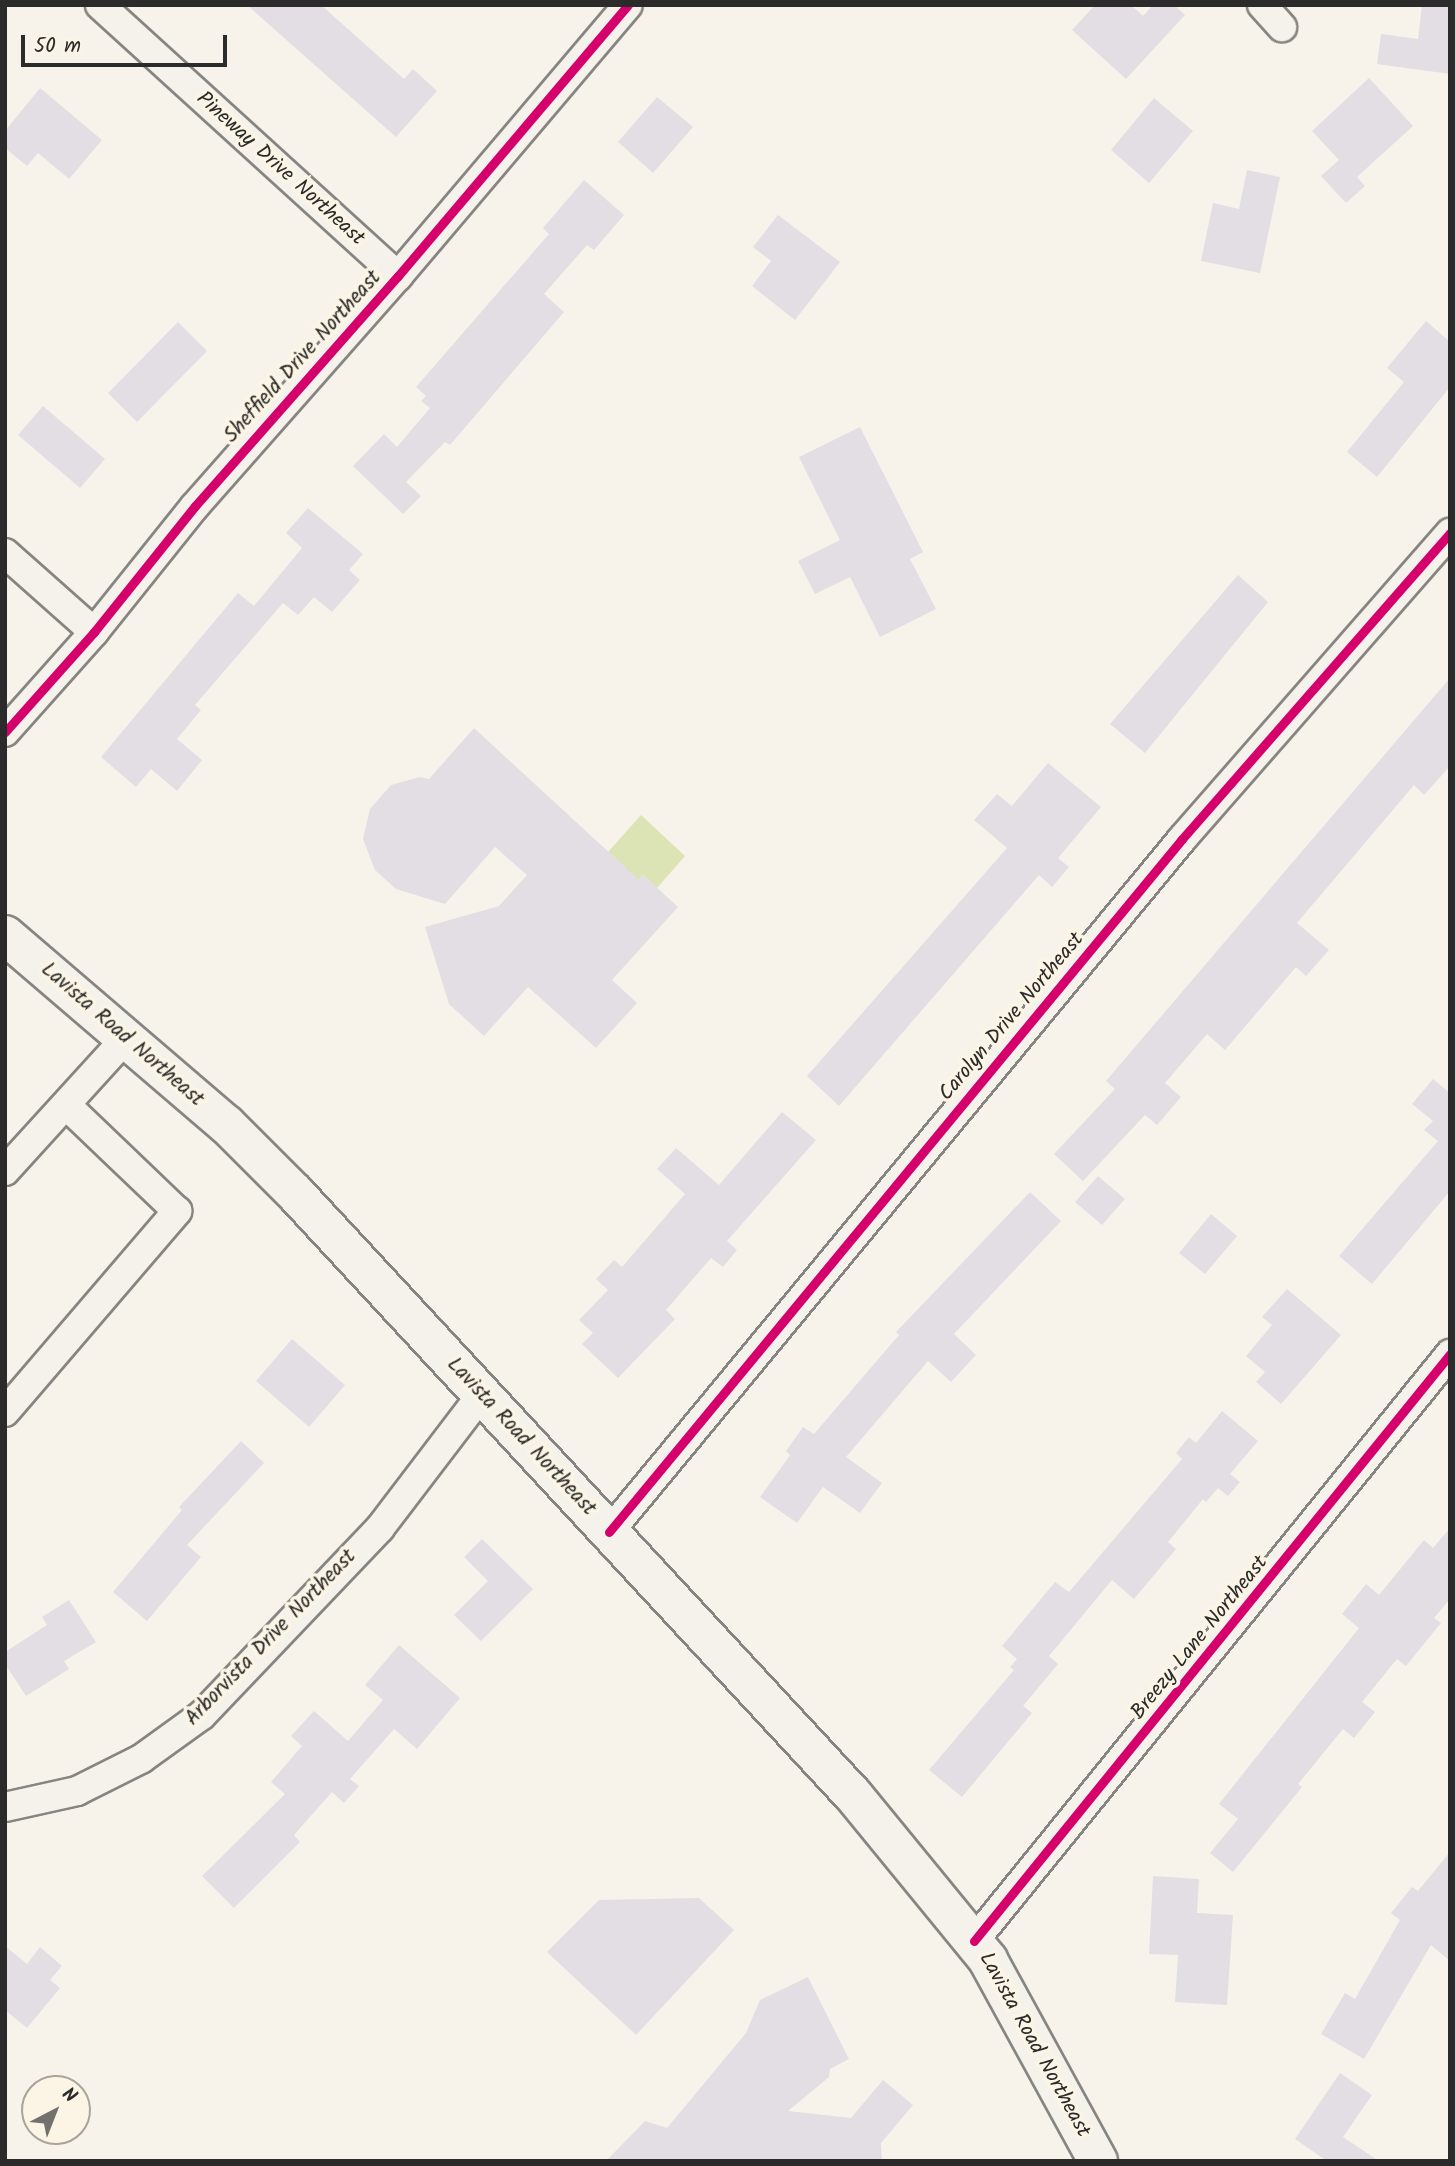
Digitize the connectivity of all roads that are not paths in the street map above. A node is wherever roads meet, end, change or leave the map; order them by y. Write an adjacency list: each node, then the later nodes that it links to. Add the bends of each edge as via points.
1 (100, 5): 5 (street, Pineway Drive Northeast)
2 (628, 5): 5 (street, Sheffield Drive Northeast)
3 (1262, 5): 4 (street)
4 (1282, 27)
5 (398, 276): 8 (street, Sheffield Drive Northeast, via 195,506)
6 (1450, 533): 17 (street, Carolyn Drive Northeast, via 1182,839)
7 (5, 553): 8 (street)
8 (94, 632): 9 (street, Sheffield Drive Northeast)
9 (5, 732)
10 (5, 935): 11 (main road, Lavista Road Northeast)
11 (126, 1038): 12 (street); 15 (main road, Lavista Road Northeast, via 227,1125)
12 (67, 1106): 13 (street); 16 (street, via 177,1211)
13 (5, 1171)
14 (1450, 1354): 19 (street, Breezy Lane Northeast)
15 (482, 1394): 17 (main road, Lavista Road Northeast); 18 (street, Arborvista Drive Northeast, via 380,1528 202,1715 141,1759 77,1791)
16 (5, 1412)
17 (609, 1532): 19 (main road, Lavista Road Northeast, via 854,1796)
18 (5, 1807)
19 (974, 1941): 20 (main road, Lavista Road Northeast)
20 (1098, 2161)

